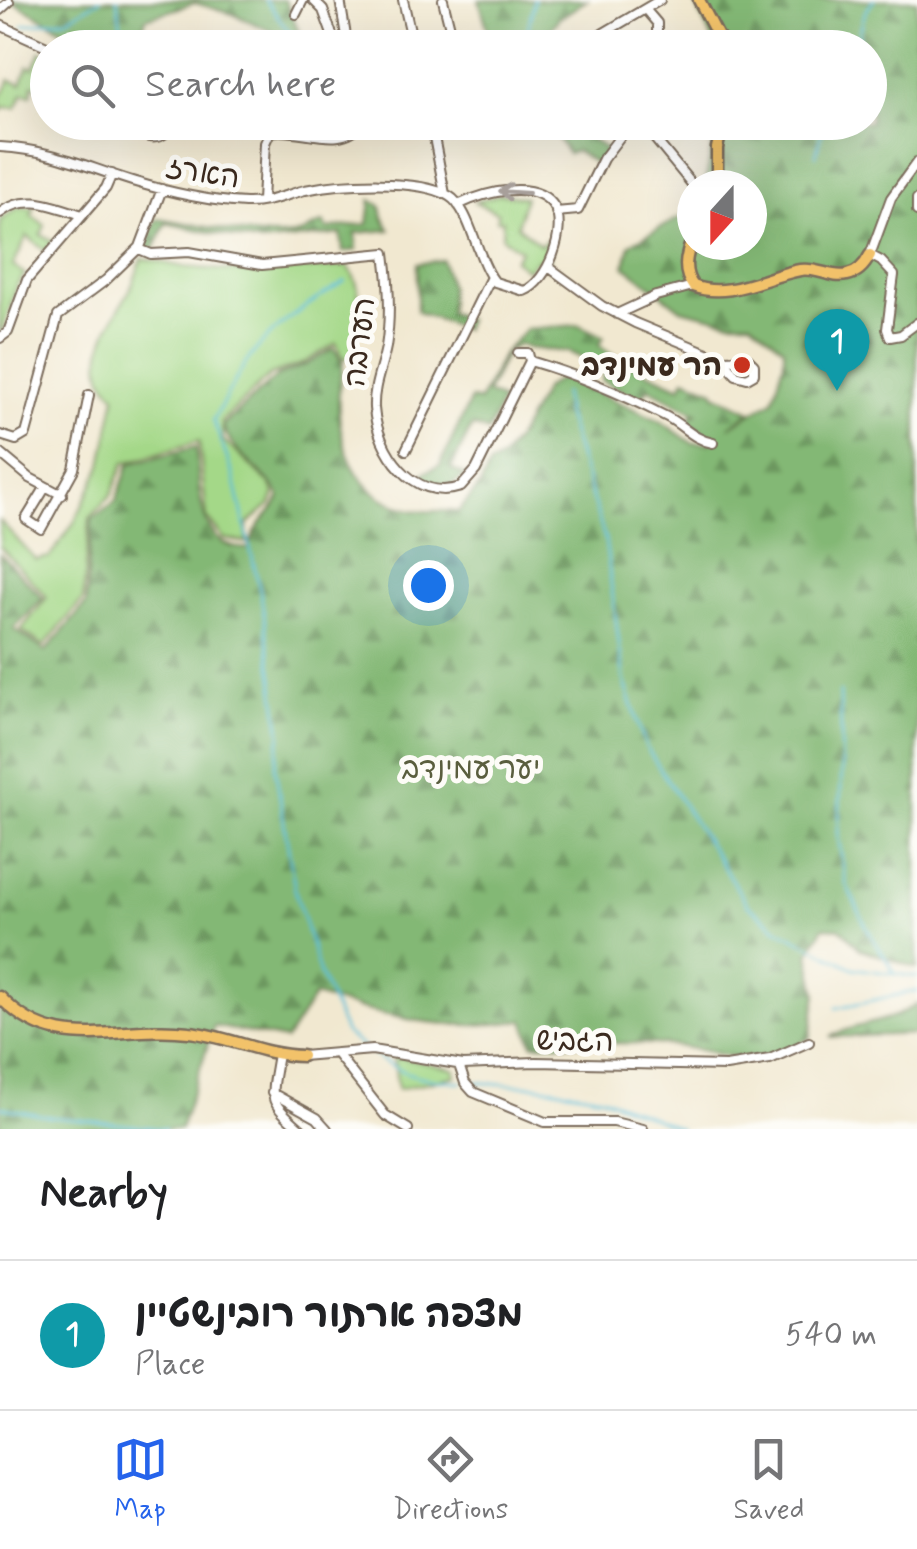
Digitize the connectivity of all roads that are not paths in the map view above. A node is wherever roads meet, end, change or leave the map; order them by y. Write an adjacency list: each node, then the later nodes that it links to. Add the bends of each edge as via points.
1 (303, 0): 11 (street)
2 (312, 0): 13 (street)
3 (340, 0): 14 (street)
4 (403, 0): 15 (street)
5 (443, 0): 16 (street)
6 (660, 0): 9 (street)
7 (699, 0): 19 (main road)
8 (8, 2): 10 (street)
9 (645, 9): 17 (street); 18 (street)
10 (0, 10)
11 (296, 14)
12 (0, 26): 20 (street)
13 (330, 30)
14 (345, 30)
15 (410, 30)
16 (451, 30)
17 (609, 30)
18 (656, 30)
19 (715, 30)
20 (30, 39)
21 (267, 140): 34 (street)
22 (434, 140): 32 (street)
23 (617, 140): 37 (street, via 578,210)
24 (657, 140): 28 (street)
25 (719, 140): 29 (main road)
26 (0, 147): 30 (street, הארז, via 49,152)
27 (917, 162): 41 (street, via 891,198)
28 (681, 170)
29 (717, 170)
30 (112, 174): 31 (street, הארז); 39 (street)
31 (162, 189): 34 (street, הארז); 40 (street)
32 (445, 194): 34 (street, הארז, via 343,186); 35 (street)
33 (917, 199): 36 (street)
34 (262, 202)
35 (458, 205): 37 (street, one-way to 35, via 544,198 516,190); 44 (street)
36 (917, 211)
37 (556, 212): 43 (street)
38 (0, 214): 39 (street, via 31,201)
39 (82, 215): 48 (street, via 25,282)
40 (139, 249): 51 (street, הערבה, via 269,266 385,253 388,336 375,390 376,419 401,470 435,489 455,489 472,477); 53 (street, via 58,316 26,434 16,440)
41 (870, 255): 45 (main road, via 842,276 807,269 721,290); 47 (street, via 894,275 890,336)
42 (687, 260): 45 (main road)
43 (550, 268): 44 (street, via 524,292); 46 (street)
44 (491, 277): 55 (street)
45 (693, 286): 46 (street)
46 (617, 314): 50 (street)
47 (917, 322)
48 (0, 338)
49 (518, 353): 51 (street, via 528,353)
50 (724, 360)
51 (530, 361): 54 (street, via 604,386)
52 (89, 395): 58 (street, via 77,461)
53 (0, 435)
54 (714, 444)
55 (406, 450)
56 (0, 453): 57 (street)
57 (45, 488): 58 (street); 58 (street, via 26,519 42,529)
58 (62, 496)
59 (0, 996): 61 (main road, via 14,1012 70,1036 172,1030)
60 (810, 1042): 64 (street, הגביש, via 770,1059 726,1066)
61 (278, 1054): 63 (main road); 65 (street)
62 (337, 1054): 63 (street, הגביש); 64 (street, הגביש, via 372,1050); 69 (street, via 385,1115)
63 (302, 1056)
64 (459, 1065): 66 (street, via 478,1094)
65 (272, 1093): 67 (street, via 275,1106); 68 (street)
66 (554, 1126): 70 (street, via 608,1122)
67 (300, 1129)
68 (328, 1129)
69 (408, 1129)
70 (643, 1129)

